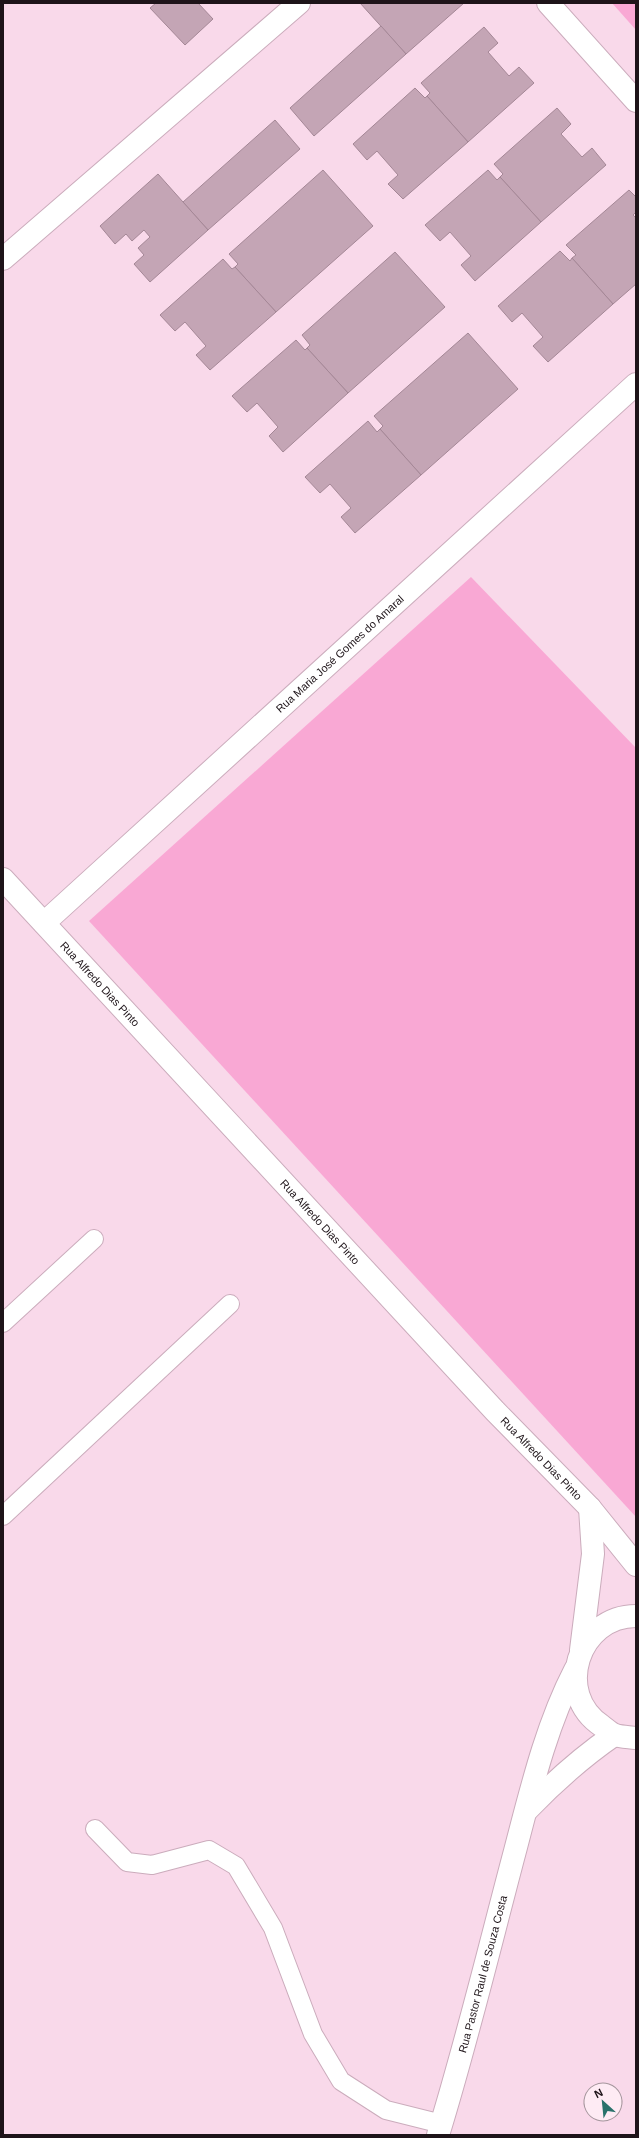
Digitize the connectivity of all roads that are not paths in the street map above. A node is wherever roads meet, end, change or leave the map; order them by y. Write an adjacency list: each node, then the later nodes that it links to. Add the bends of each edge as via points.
1 (299, 3): 4 (street)
2 (548, 3): 3 (street)
3 (636, 101)
4 (3, 259)
5 (636, 384): 7 (street, Rua Maria José Gomes do Amaral)
6 (3, 879): 7 (street, Rua Alfredo Dias Pinto)
7 (44, 923): 11 (street, Rua Alfredo Dias Pinto, via 495,1411)
8 (94, 1239): 10 (lane)
9 (230, 1304): 12 (lane)
10 (3, 1323)
11 (590, 1508): 13 (street, Rua Alfredo Dias Pinto); 15 (street, Rua Pastor Raul de Souza Costa, via 593,1554)
12 (3, 1516)
13 (636, 1565)
14 (636, 1616): 15 (street, via 624,1616 599,1628)
15 (578, 1660): 16 (street, via 579,1699 593,1720); 18 (street, Rua Pastor Raul de Souza Costa, via 552,1722)
16 (614, 1735): 17 (street); 18 (street, Rua Pastor Raul de Souza Costa, via 553,1783)
17 (636, 1738)
18 (525, 1813): 20 (street, Rua Pastor Raul de Souza Costa)
19 (95, 1829): 20 (lane, via 127,1862 152,1865 209,1850 236,1866 273,1928 313,2034 341,2081 386,2110)
20 (440, 2129)

